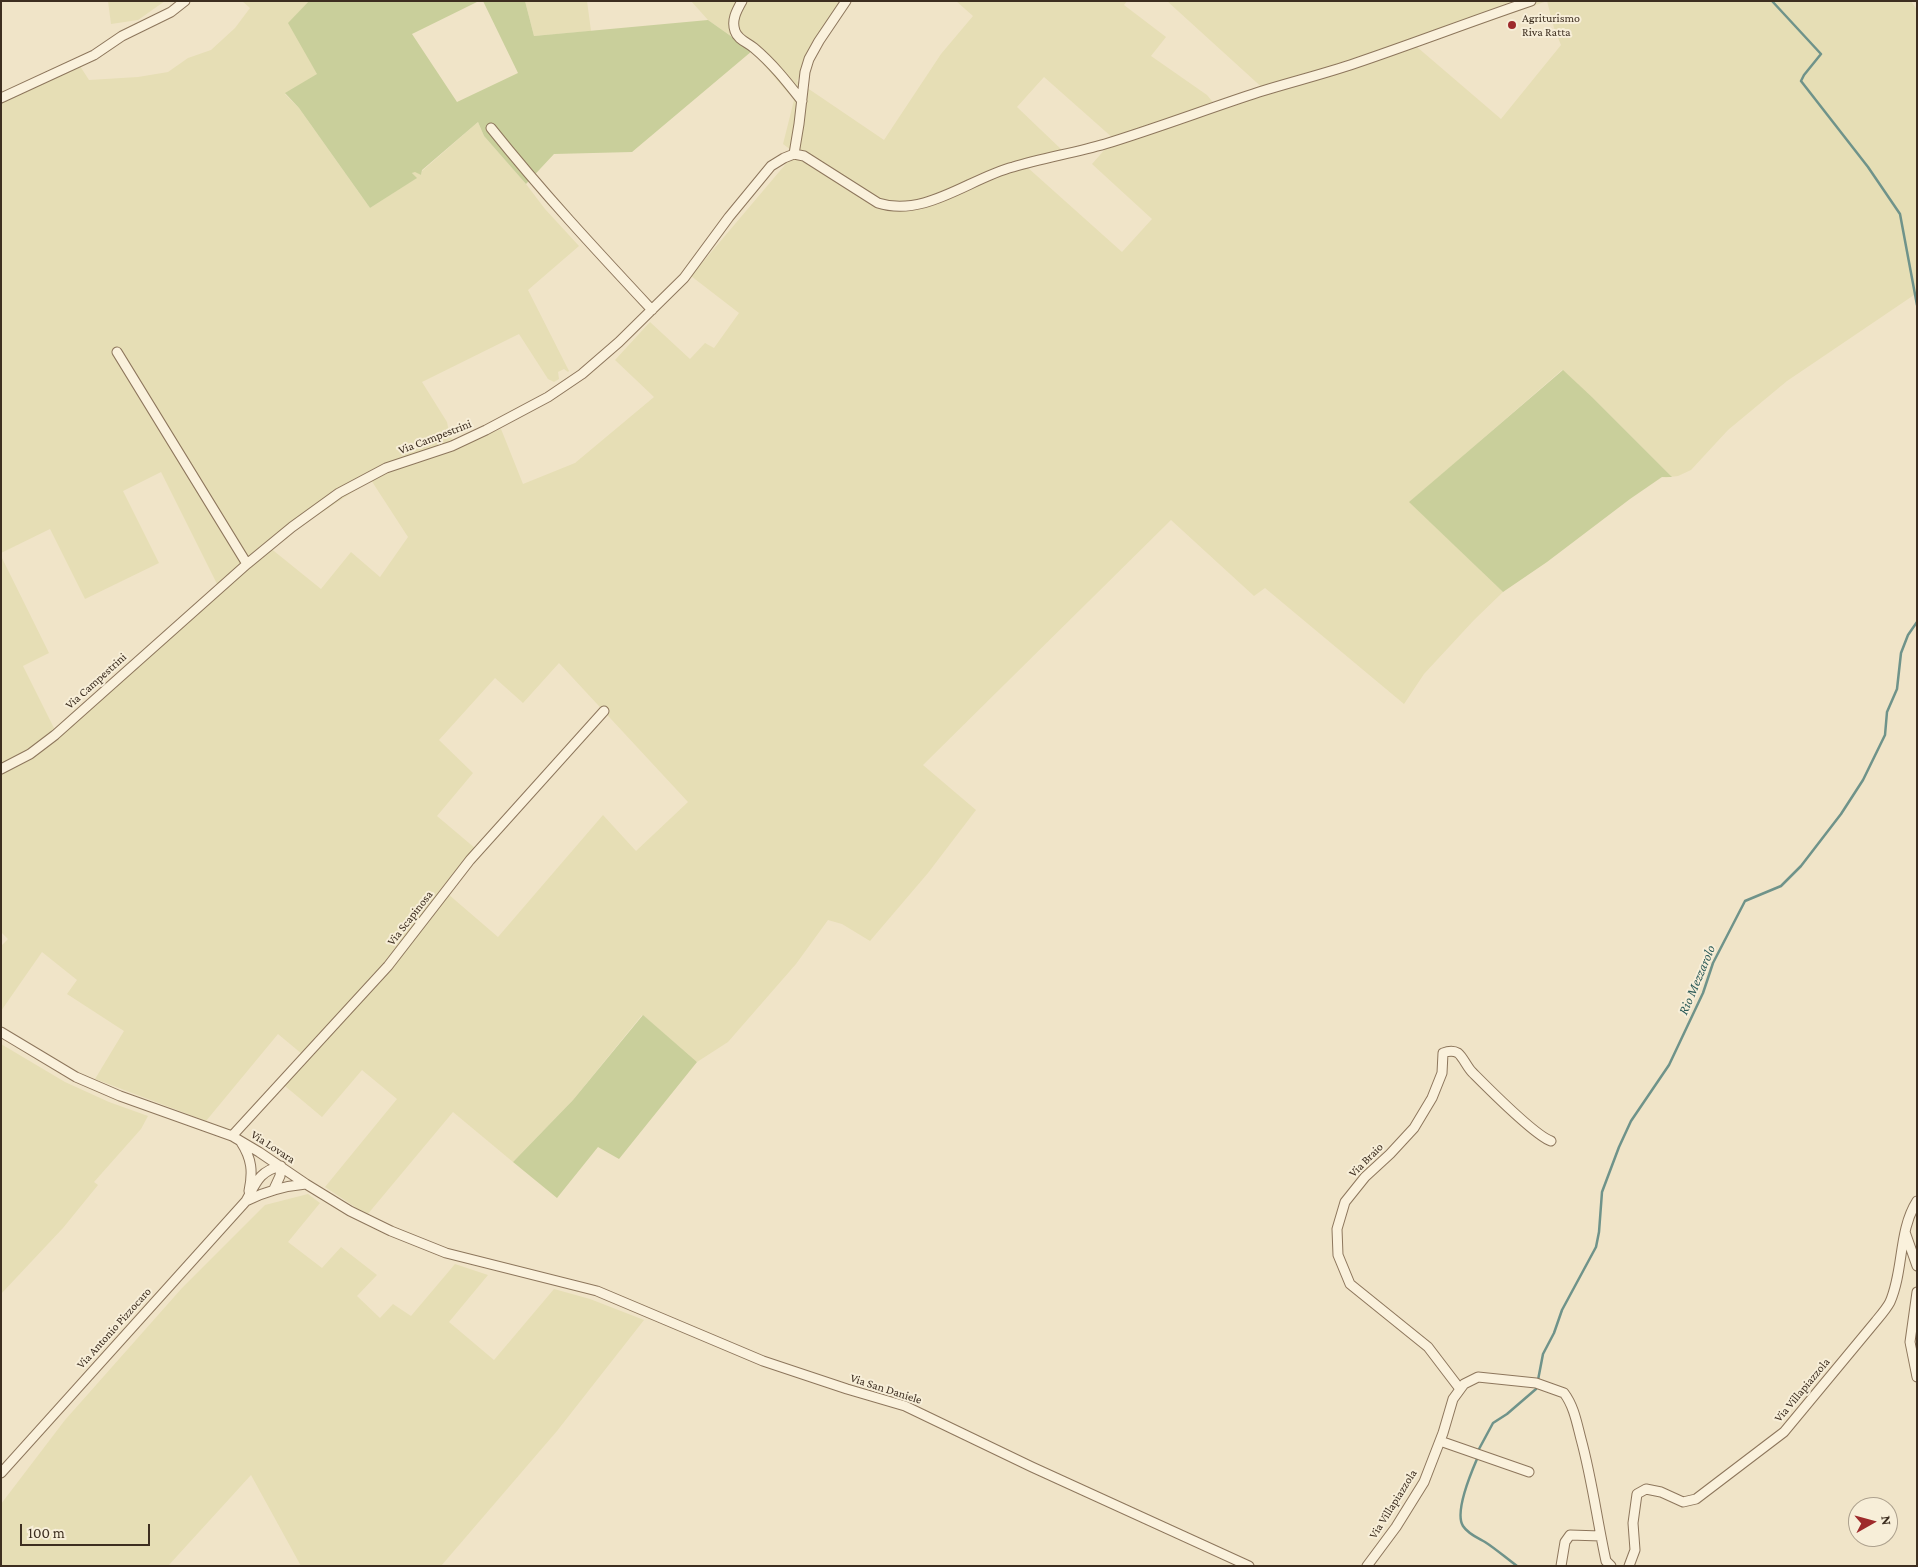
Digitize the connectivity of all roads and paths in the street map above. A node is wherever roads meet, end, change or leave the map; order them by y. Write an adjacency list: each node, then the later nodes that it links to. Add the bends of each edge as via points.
1 (186, 1): 5 (street, via 94,55)
2 (742, 1): 6 (street, via 734,21 738,38 749,43 772,64)
3 (846, 1): 6 (street, via 809,59 802,84)
4 (1531, 1): 8 (street, via 1354,64 1104,144 996,172 958,191 927,201 896,207 878,203 818,163)
5 (1, 98)
6 (802, 101): 8 (street)
7 (492, 128): 9 (street, via 527,174)
8 (794, 154): 9 (street, Via Campestrini, via 777,162 760,178 684,278)
9 (652, 310): 11 (street, Via Campestrini, via 582,374 548,397 452,446 386,468 339,493)
10 (117, 352): 11 (street)
11 (247, 564): 13 (street, Via Campestrini, via 55,735 30,754)
12 (604, 711): 15 (street, Via Scapinosa, via 470,860 388,966)
13 (1, 769)
14 (1, 1032): 15 (street, Via Lovara, via 76,1077)
15 (232, 1136): 16 (street, Via Lovara)
16 (240, 1141): 18 (street, Via Lovara); 21 (street, Via Antonio Pizzocaro, via 252,1164)
17 (1551, 1141): 28 (street, Via Braio, via 1471,1071 1458,1053 1449,1051 1443,1053 1442,1073 1436,1090 1414,1128 1345,1202 1337,1229 1338,1255 1350,1284 1428,1347)
18 (281, 1166): 19 (street, Via Lovara); 20 (street); 21 (street, Via Antonio Pizzocaro, via 261,1174)
19 (306, 1184): 20 (street, Via Antonio Pizzocaro); 25 (street, Via Lovara, via 391,1232 446,1253)
20 (274, 1189): 21 (street, Via Antonio Pizzocaro)
21 (246, 1201): 30 (street, Via Antonio Pizzocaro)
22 (1917, 1201): 23 (street, Via Villapiazzola, via 1909,1213)
23 (1905, 1231): 24 (street); 37 (street, Via Villapiazzola, via 1890,1302 1784,1432 1696,1499 1683,1502 1646,1489 1637,1494 1633,1523 1635,1550)
24 (1917, 1266)
25 (532, 1275): 33 (street, Via San Daniele, via 597,1291 763,1361 905,1406)
26 (1917, 1292): 27 (street, via 1910,1342)
27 (1917, 1377)
28 (1460, 1389): 29 (street, Via Villapiazzola, via 1453,1399); 32 (street, via 1478,1377 1536,1383 1564,1393 1575,1415 1588,1463)
29 (1440, 1440): 31 (street); 34 (street, Via Villapiazzola, via 1424,1482)
30 (1, 1472)
31 (1529, 1472)
32 (1600, 1536): 35 (street, via 1570,1535 1564,1542); 36 (street, via 1606,1561)
33 (1249, 1566)
34 (1367, 1566)
35 (1561, 1566)
36 (1611, 1566)
37 (1629, 1566)

